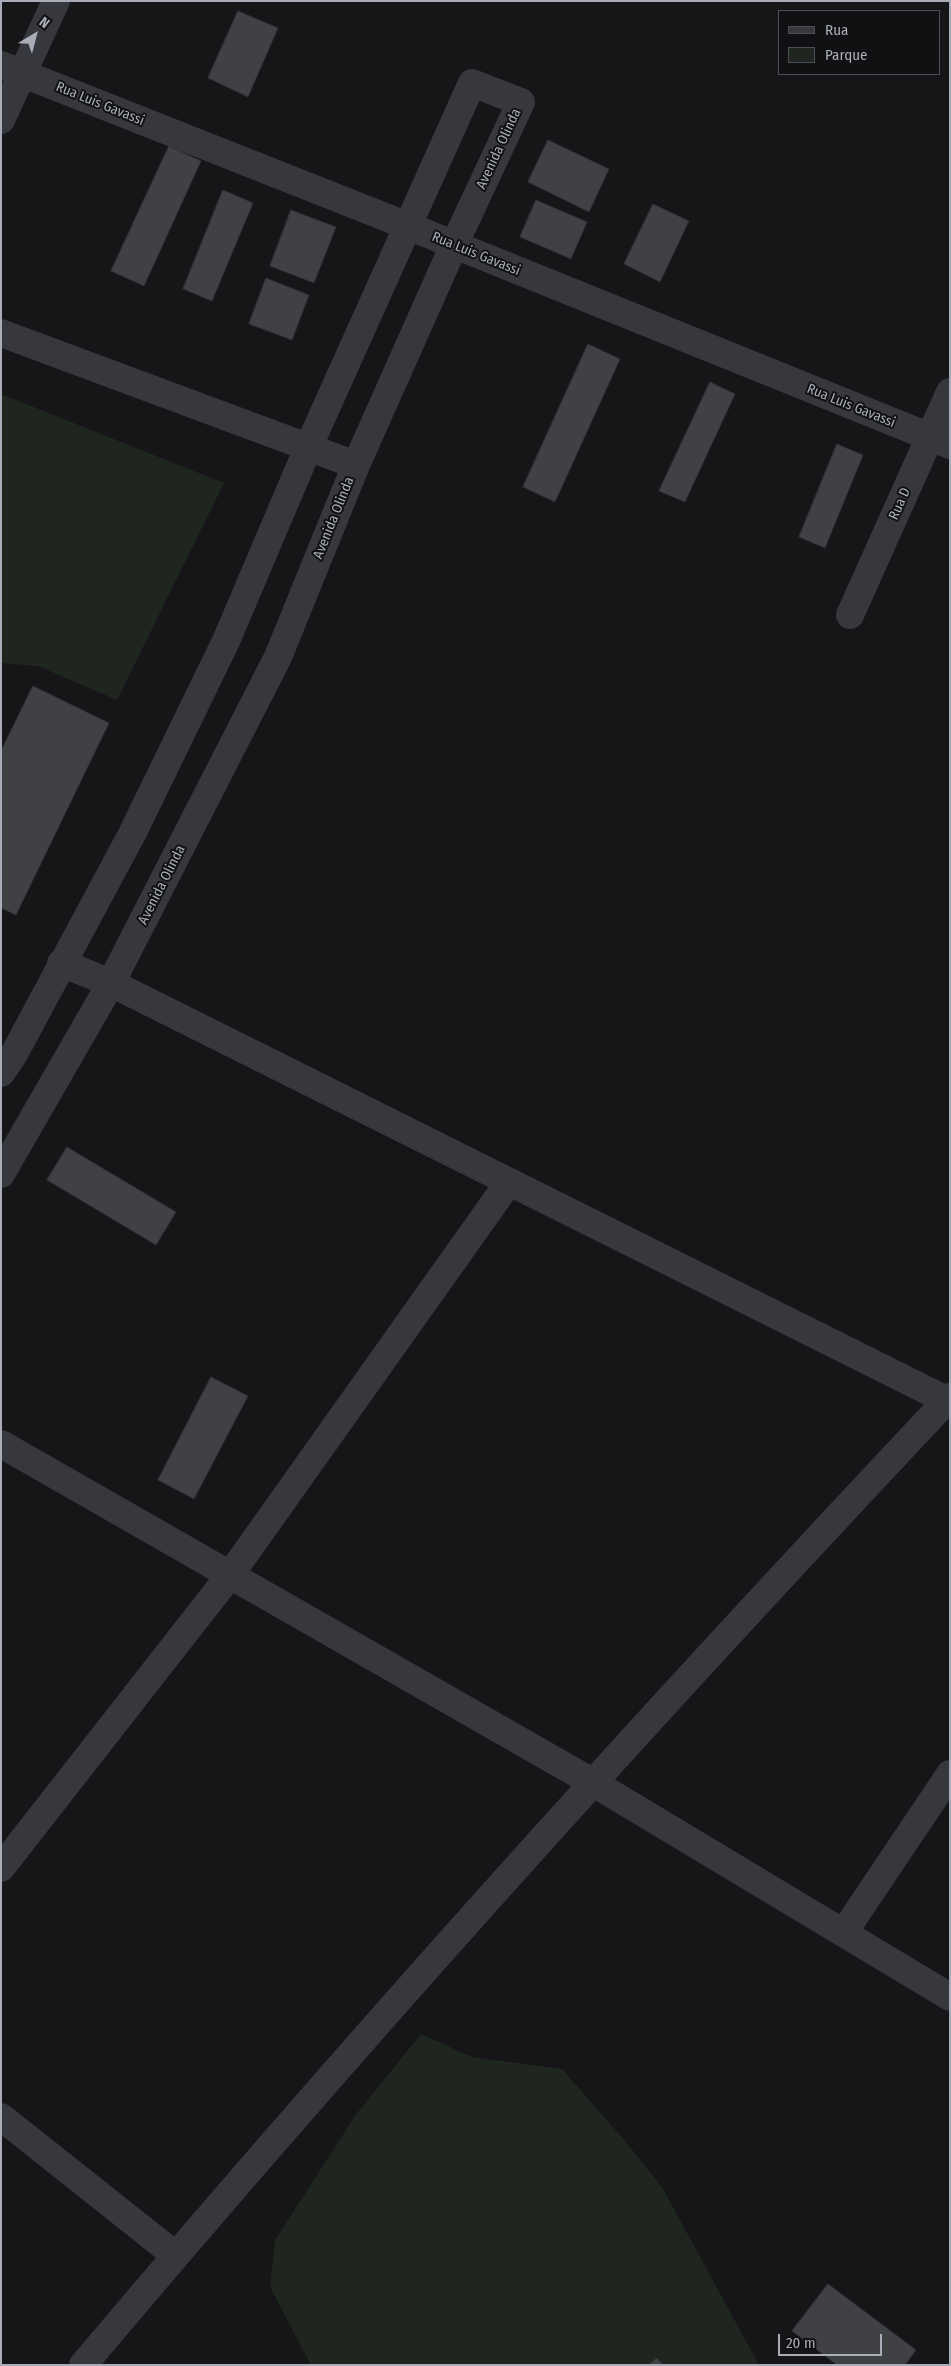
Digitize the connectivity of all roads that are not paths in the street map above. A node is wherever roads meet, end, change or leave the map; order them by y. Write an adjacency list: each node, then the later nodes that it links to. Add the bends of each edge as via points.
1 (56, 1): 2 (street)
2 (12, 69): 3 (street); 4 (street, Rua Luis Gavassi)
3 (1, 120)
4 (408, 226): 5 (street, Rua Luis Gavassi); 5 (street, Avenida Olinda, via 472,83 521,102); 9 (street, Avenida Olinda)
5 (454, 245): 8 (street, Rua Luis Gavassi); 10 (street, Avenida Olinda)
6 (1, 333): 9 (street)
7 (950, 392): 8 (street, Rua D)
8 (940, 441): 11 (street, Rua D)
9 (308, 448): 10 (street); 12 (street, Avenida Olinda, via 226,641 132,834)
10 (356, 464): 13 (street, Avenida Olinda, via 278,656)
11 (850, 615)
12 (61, 963): 13 (street); 14 (street, Avenida Olinda)
13 (111, 984): 15 (street, Avenida Olinda); 16 (street)
14 (1, 1073)
15 (1, 1174)
16 (509, 1182): 17 (street); 19 (street)
17 (949, 1400): 21 (street)
18 (1, 1444): 19 (street)
19 (230, 1575): 21 (street); 22 (street)
20 (950, 1774): 23 (street)
21 (592, 1782): 23 (street); 26 (street)
22 (1, 1868)
23 (844, 1932): 24 (street)
24 (950, 1997)
25 (1, 2117): 26 (street)
26 (175, 2256): 27 (street)
27 (83, 2365)

